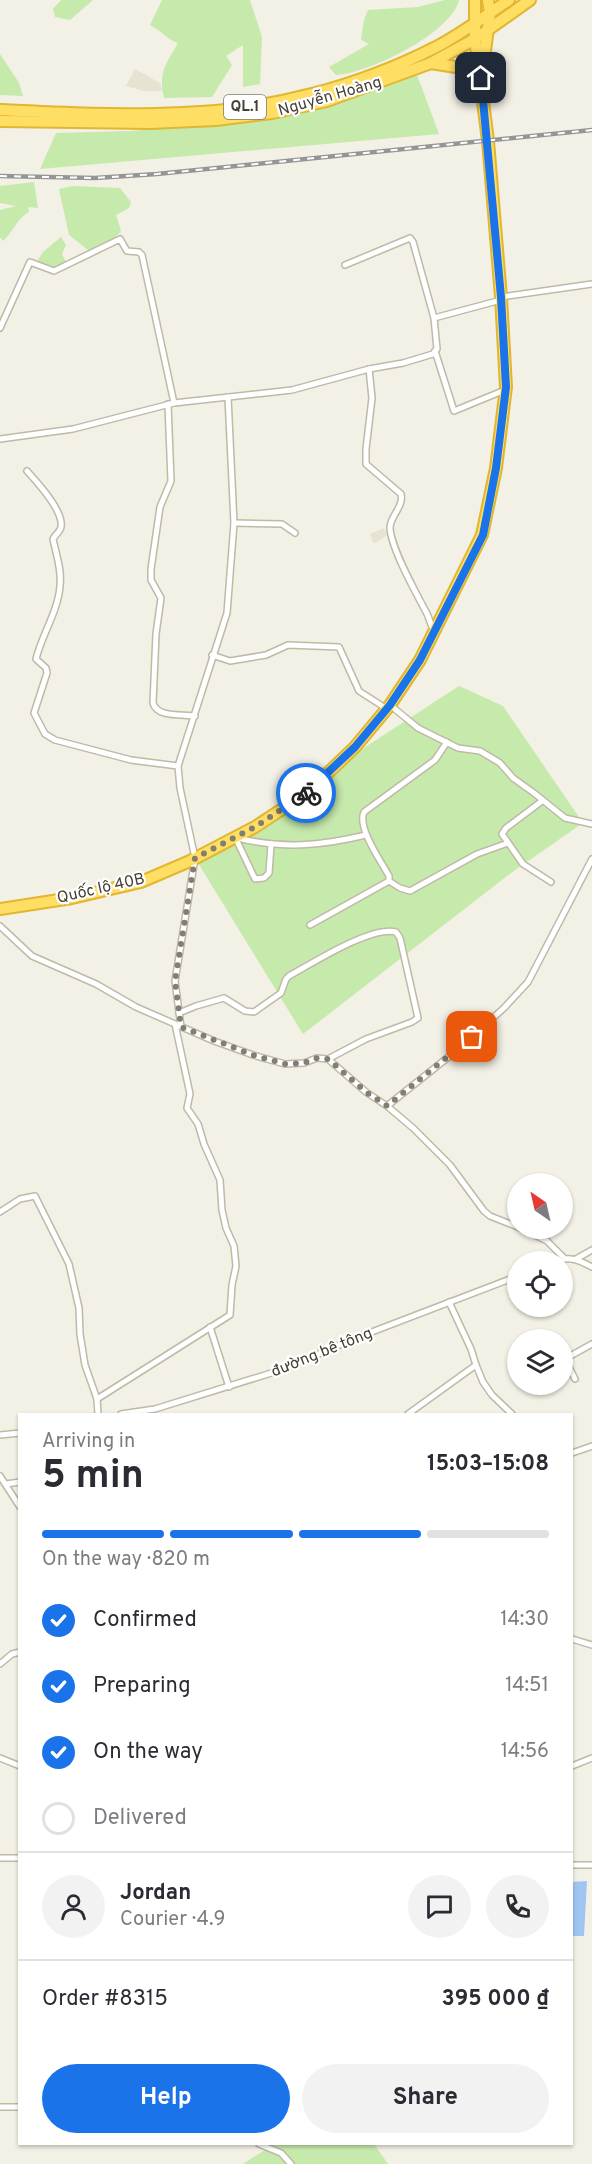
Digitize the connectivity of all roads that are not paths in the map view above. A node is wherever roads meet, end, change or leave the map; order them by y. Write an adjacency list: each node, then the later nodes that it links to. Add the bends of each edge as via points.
1 (475, 0): 6 (highway)
2 (488, 0): 5 (highway)
3 (509, 0): 5 (highway, Nguyễn Hoàng / QL.1)
4 (530, 0): 7 (highway, Nguyễn Hoàng / QL.1)
5 (490, 13): 6 (highway, Nguyễn Hoàng / QL.1); 7 (highway)
6 (474, 23): 8 (highway); 11 (highway, Nguyễn Hoàng / QL.1, via 438,46 379,73 271,103 184,113)
7 (487, 30): 8 (highway, Nguyễn Hoàng / QL.1); 10 (highway)
8 (475, 39): 9 (highway, Nguyễn Hoàng / QL.1); 10 (highway)
9 (431, 63): 10 (highway, via 462,68); 12 (highway, Nguyễn Hoàng / QL.1, via 327,100 272,113 150,123)
10 (481, 78): 15 (highway, Quốc lộ 40B)
11 (0, 110)
12 (0, 121)
13 (345, 265): 16 (street, via 410,238)
14 (592, 284): 15 (street)
15 (501, 299): 16 (street); 20 (highway, Quốc lộ 40B)
16 (434, 318): 18 (street)
17 (0, 328): 22 (street, via 30,262 54,271 120,239 127,251 142,255)
18 (435, 351): 19 (street, via 403,363); 20 (street, via 454,411)
19 (369, 369): 21 (street, via 292,390); 27 (street, via 372,398 366,464 401,494 390,525 392,538)
20 (505, 390): 27 (highway, Quốc lộ 40B, via 483,535)
21 (228, 397): 22 (street); 25 (street)
22 (171, 403): 23 (street, via 73,429); 30 (street, via 171,481 160,507 151,569 151,580 161,598 153,703 160,712)
23 (0, 439)
24 (27, 471): 32 (street, via 51,502 61,523 53,539 60,587 36,659 47,673 34,716 45,734 55,740 131,760)
25 (234, 523): 26 (street, via 282,524); 28 (street, via 227,613)
26 (295, 533)
27 (434, 632): 29 (highway, Quốc lộ 40B)
28 (212, 656): 29 (street, via 230,662 266,655 288,645 339,646 359,691); 30 (street)
29 (389, 707): 31 (street); 36 (highway, Quốc lộ 40B, via 308,792)
30 (195, 716): 32 (street)
31 (447, 742): 33 (street, via 480,751 500,763); 35 (street, via 435,760 364,812)
32 (178, 766): 39 (street)
33 (542, 801): 34 (street, via 565,818); 37 (street, via 506,828 502,834)
34 (592, 824)
35 (366, 835): 38 (street, via 314,845); 41 (street)
36 (235, 837): 38 (street); 38 (street, via 255,879 267,877); 39 (highway, Quốc lộ 40B)
37 (508, 843): 41 (street, via 469,858 410,891); 42 (street, via 523,864)
38 (271, 844)
39 (195, 858): 43 (highway, Quốc lộ 40B, via 141,882); 46 (street, via 175,981)
40 (592, 859): 49 (street, via 528,982 456,1051)
41 (389, 881): 44 (street)
42 (551, 882)
43 (0, 909)
44 (310, 925)
45 (0, 926): 47 (street, via 32,956)
46 (179, 1013): 47 (street); 48 (street, via 224,998 254,1012 281,993 289,976 368,935 396,932 418,1018 366,1038)
47 (178, 1025): 48 (street, via 285,1064); 59 (street, via 190,1094 187,1108 198,1124 220,1180 222,1210 234,1246 236,1266 230,1315)
48 (328, 1059): 49 (street)
49 (387, 1106): 51 (street, via 450,1165 484,1211)
50 (0, 1212): 64 (street, via 20,1199 35,1196 42,1207 69,1264 85,1365)
51 (507, 1223)
52 (543, 1239): 54 (street)
53 (592, 1250): 55 (street)
54 (557, 1251)
55 (576, 1258): 56 (street)
56 (592, 1267)
57 (507, 1280): 58 (street, đường bê tông)
58 (449, 1302): 61 (street); 63 (street, đường bê tông)
59 (210, 1327): 63 (street); 64 (street)
60 (592, 1344): 62 (street, via 565,1359)
61 (476, 1365): 67 (street); 68 (street, via 492,1395)
62 (575, 1379)
63 (229, 1387): 66 (street, đường bê tông)
64 (97, 1398): 65 (street)
65 (98, 1413)
66 (128, 1413)
67 (409, 1413)
68 (511, 1413)
69 (18, 1433): 70 (street)
70 (0, 1435)
71 (592, 1446): 72 (street)
72 (573, 1454)
73 (0, 1476): 75 (street)
74 (18, 1482): 75 (street)
75 (6, 1484): 76 (street)
76 (18, 1504)
77 (573, 1639): 78 (street)
78 (592, 1645)
79 (18, 1652): 80 (street)
80 (0, 1664)
81 (0, 1758): 83 (street)
82 (592, 1758): 84 (street)
83 (18, 1765)
84 (573, 1766)
85 (0, 1858): 86 (street)
86 (18, 1858)
87 (573, 1865): 88 (street)
88 (592, 1865)
89 (18, 2107): 90 (street)
90 (0, 2108)
91 (261, 2145): 93 (street)
92 (278, 2145): 93 (street)
93 (276, 2151): 94 (street)
94 (291, 2164)

